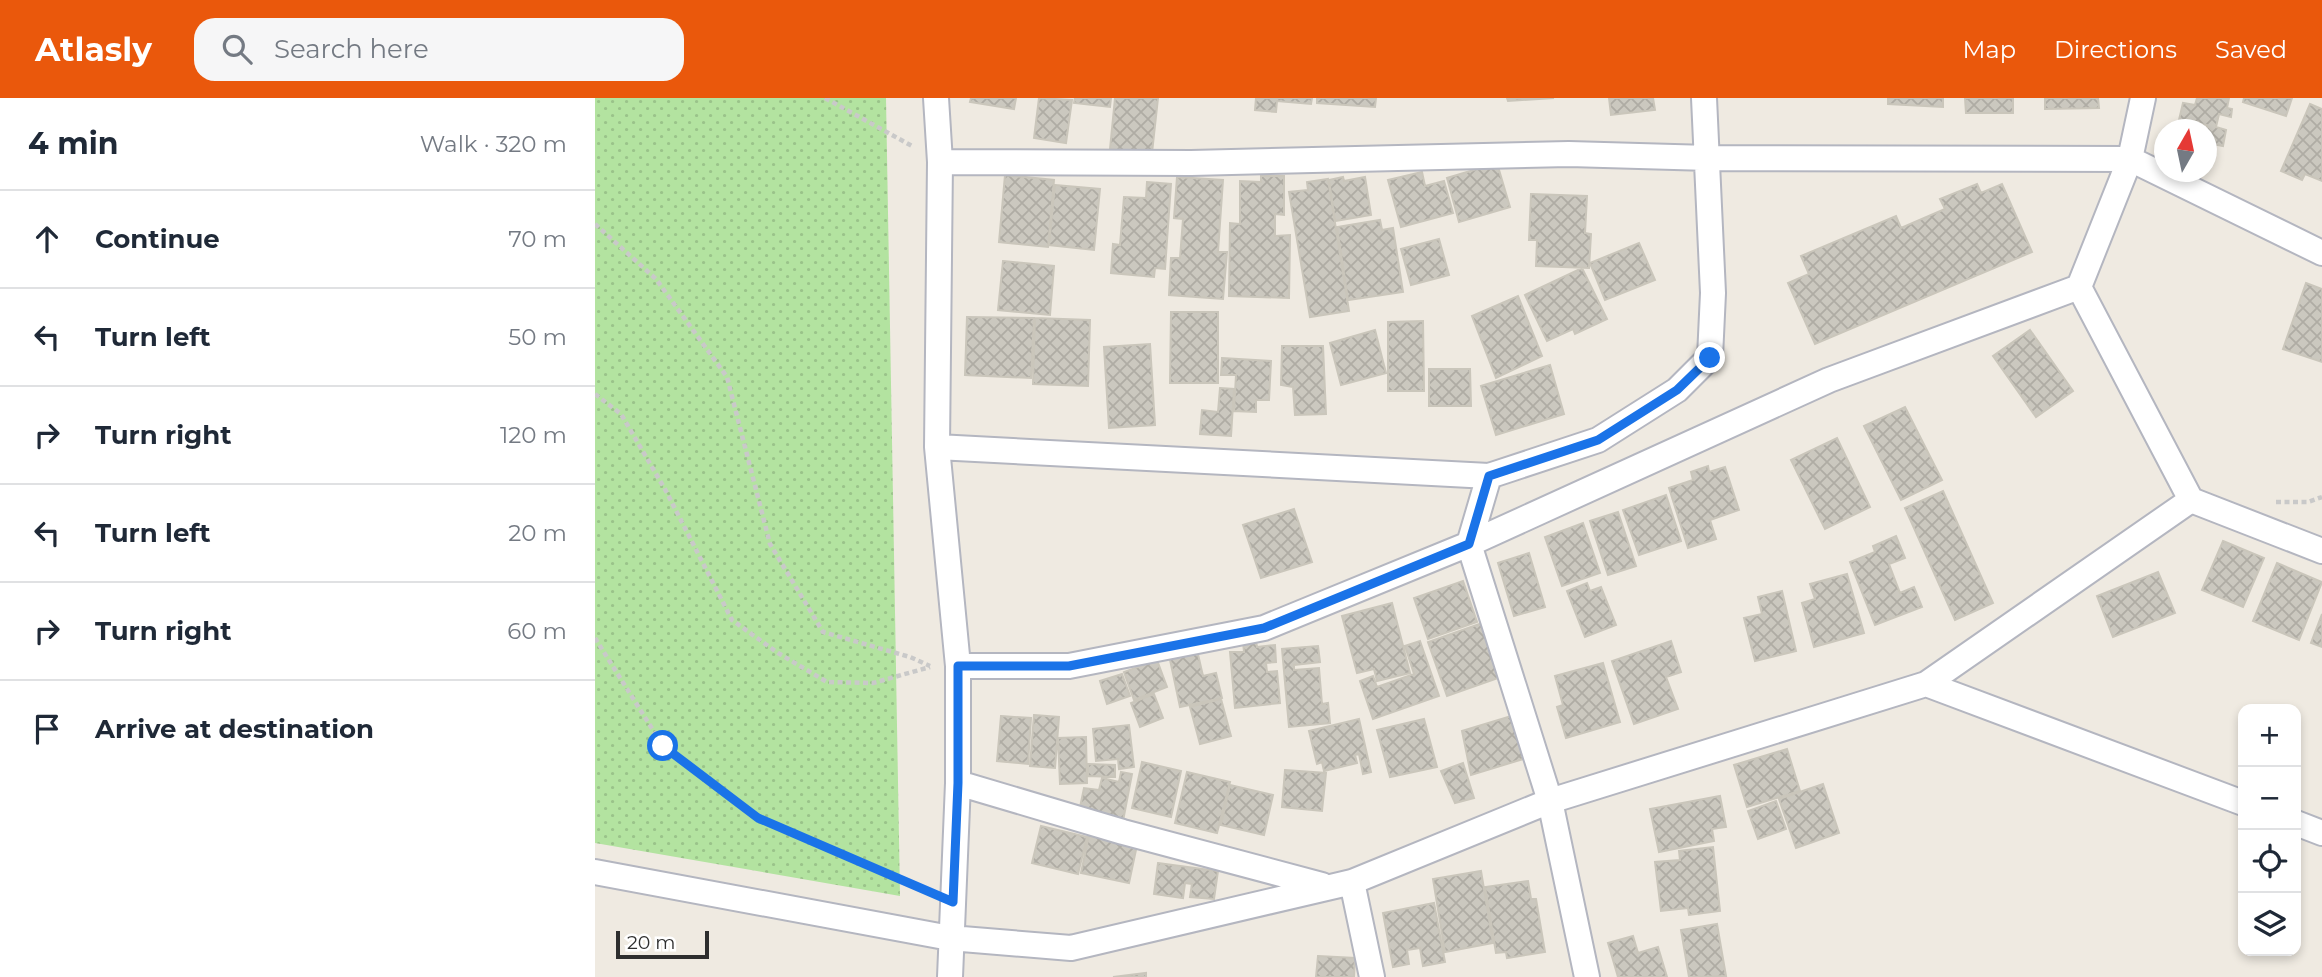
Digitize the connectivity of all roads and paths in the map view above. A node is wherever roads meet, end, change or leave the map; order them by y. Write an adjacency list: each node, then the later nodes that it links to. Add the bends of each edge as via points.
1 (825, 98): 7 (path)
2 (936, 98): 7 (street)
3 (1705, 98): 5 (street)
4 (2143, 98): 6 (street)
5 (1709, 158): 6 (street); 7 (street, via 1569,154 1191,163); 13 (street, via 1710,358 1677,390 1598,440)
6 (2130, 159): 9 (street); 10 (street)
7 (940, 162): 12 (street)
8 (595, 225): 11 (path, via 656,279 727,377 770,544 823,632 931,667 873,683 827,682 731,620 621,414)
9 (2322, 253)
10 (2079, 287): 14 (street); 15 (street, via 1829,380)
11 (595, 394)
12 (937, 447): 13 (street); 18 (street)
13 (1489, 476): 15 (street)
14 (2191, 500): 16 (street); 19 (street)
15 (1469, 544): 18 (street, via 1264,628 1069,666); 21 (street)
16 (2322, 551)
17 (595, 638): 28 (path, via 663,746 758,818)
18 (958, 666): 20 (street)
19 (1926, 684): 21 (street); 22 (street)
20 (958, 783): 27 (street); 28 (street)
21 (1550, 801): 26 (street); 32 (street)
22 (2238, 801)
23 (2301, 825): 24 (street)
24 (2322, 833)
25 (595, 872): 29 (street)
26 (1352, 882): 27 (street); 31 (street)
27 (1327, 886): 29 (street, via 1071,948)
28 (953, 902): 29 (street)
29 (950, 937): 30 (street)
30 (950, 977)
31 (1372, 977)
32 (1587, 977)

